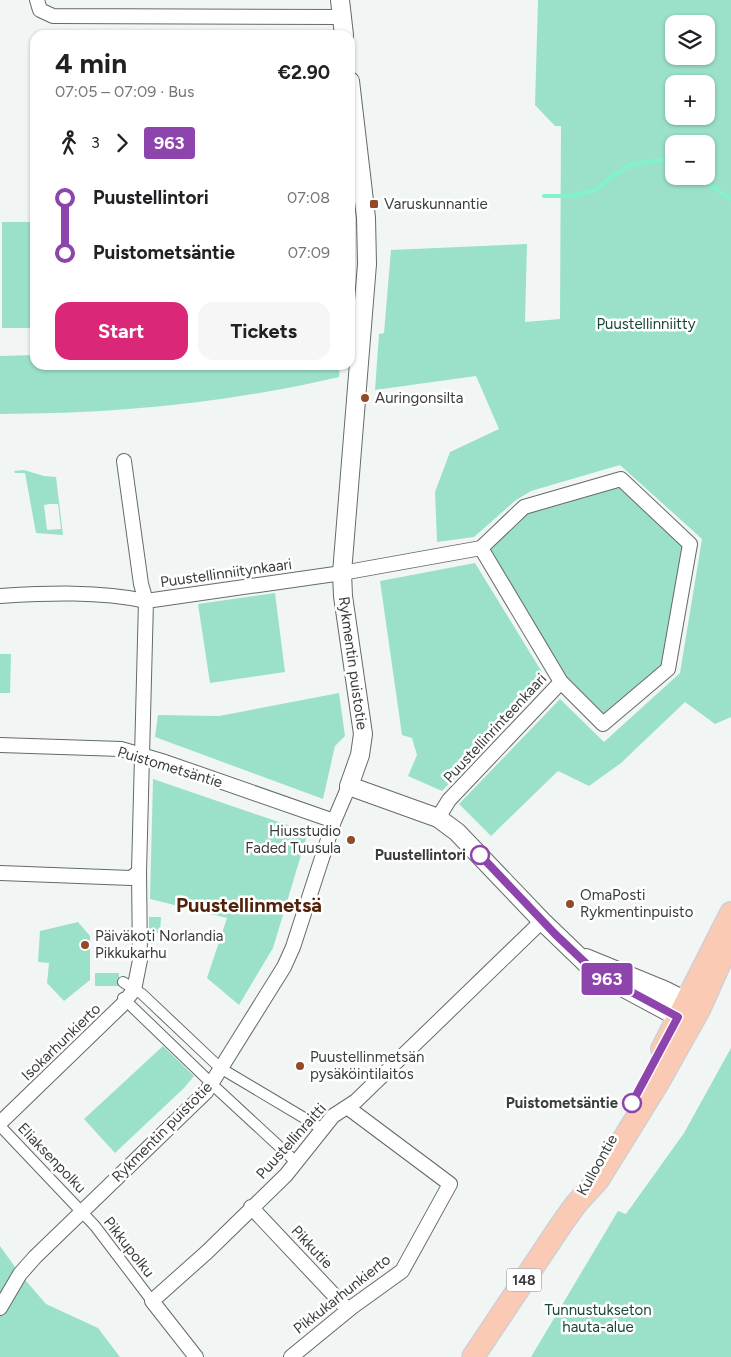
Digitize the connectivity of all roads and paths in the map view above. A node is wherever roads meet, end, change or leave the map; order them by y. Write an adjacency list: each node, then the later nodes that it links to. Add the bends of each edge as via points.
1 (37, 0): 2 (street, via 40,10 53,16)
2 (340, 8): 3 (street)
3 (343, 30)
4 (355, 124): 7 (street, Rykmentin puistotie, via 366,218 367,264)
5 (124, 461): 9 (street)
6 (481, 548): 7 (street); 10 (street, Puustellinrinteenkaari); 10 (street, via 524,508 621,479 690,544 668,669 603,724)
7 (342, 573): 9 (street, Puustellinniitynkaari); 13 (street, Rykmentin puistotie, via 363,734)
8 (0, 596): 9 (street, via 37,593 122,595)
9 (146, 601): 12 (street, Puustellinniitynkaari)
10 (561, 682): 14 (street, Puustellinrinteenkaari, via 449,800)
11 (0, 745): 12 (street, Puistometsäntie, via 121,749)
12 (142, 755): 15 (street, Puistometsäntie); 16 (street, Puustellinniitynkaari)
13 (349, 786): 14 (street); 15 (street, Rykmentin puistotie)
14 (438, 818): 19 (street, via 457,832)
15 (334, 821): 33 (street, Rykmentin puistotie, via 284,967 212,1084 190,1109)
16 (139, 872): 17 (street, via 131,878); 21 (street, Puustellinniitynkaari, via 140,960)
17 (0, 873)
18 (731, 913): 23 (main road, Kulloontie / 148)
19 (542, 921): 23 (street, via 576,956 600,962); 28 (street, Puustellinraitti, via 356,1101)
20 (731, 938): 23 (main road, Kulloontie / 148)
21 (128, 986): 22 (street, Isokarhunkierto); 24 (street)
22 (124, 1001): 26 (street); 29 (street, Isokarhunkierto)
23 (689, 1013): 39 (main road, Kulloontie / 148, via 589,1175 576,1204)
24 (216, 1064)
25 (227, 1072): 30 (street)
26 (207, 1079)
27 (216, 1088): 31 (street)
28 (346, 1107): 30 (street, Puustellinraitti); 36 (street, Pikkukarhunkierto, via 450,1184 402,1271)
29 (0, 1125): 33 (street, Eliaksenpolku)
30 (321, 1128): 31 (street, Puustellinraitti)
31 (296, 1162): 32 (street, Puustellinraitti)
32 (252, 1207): 34 (street, Puustellinraitti); 36 (street, Pikkutie)
33 (82, 1211): 34 (street, Pikkupolku); 35 (street, Rykmentin puistotie, via 20,1274)
34 (152, 1301): 37 (street)
35 (0, 1308)
36 (348, 1310): 38 (street, Pikkukarhunkierto)
37 (196, 1357)
38 (291, 1357)
39 (473, 1357)

